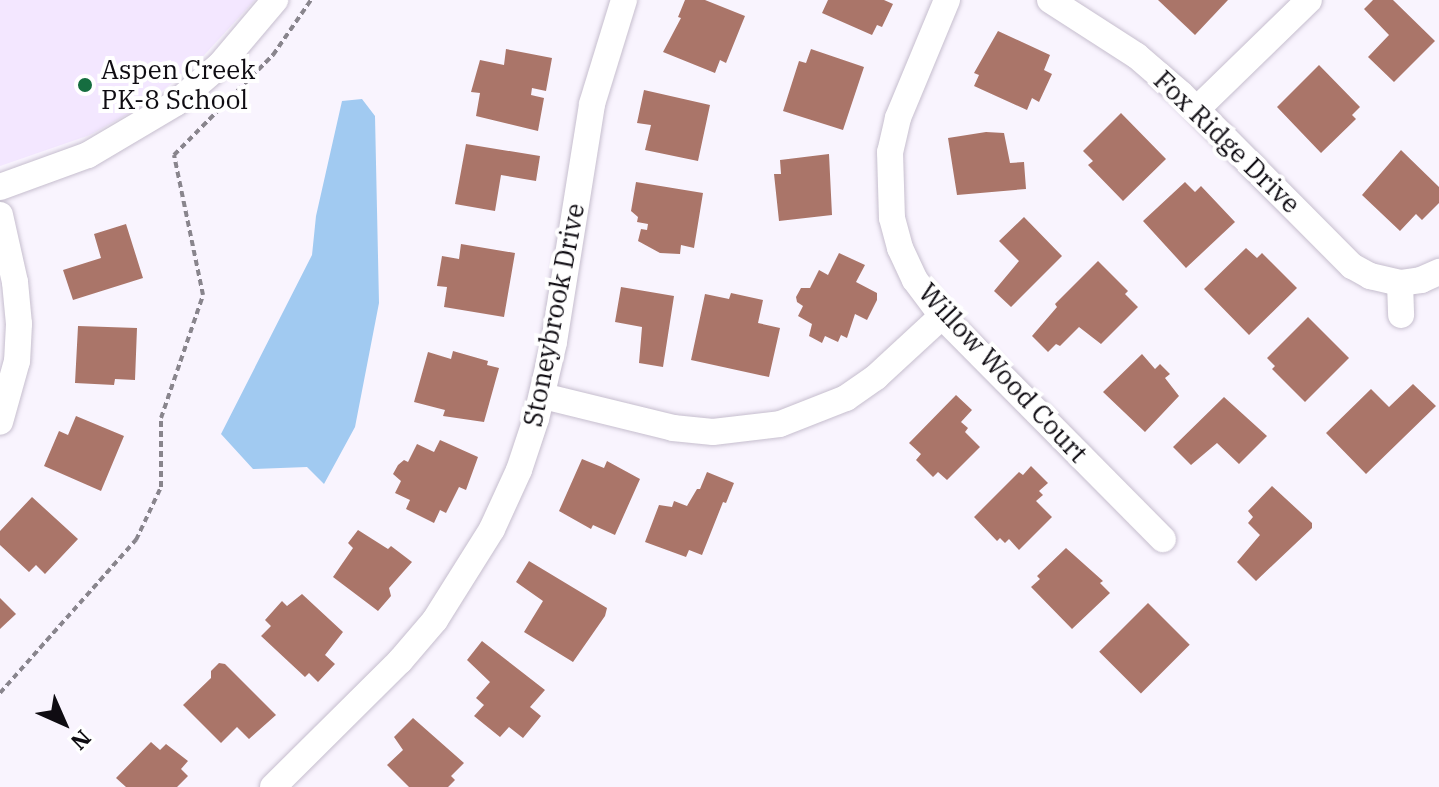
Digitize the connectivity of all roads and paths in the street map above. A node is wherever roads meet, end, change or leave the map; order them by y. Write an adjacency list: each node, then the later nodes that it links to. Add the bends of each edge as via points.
1 (275, 0): 8 (street, via 221,64 165,110 88,155)
2 (311, 0): 17 (path, via 273,55 174,155 203,295 161,418 161,487 136,540)
3 (624, 0): 14 (street, Stoneybrook Drive, via 592,104)
4 (947, 0): 13 (street, Willow Wood Court, via 898,118 888,183 900,248 915,280)
5 (1050, 0): 7 (street, Fox Ridge Drive, via 1137,56)
6 (1309, 0): 7 (street)
7 (1197, 109): 11 (street, Fox Ridge Drive, via 1352,266)
8 (0, 187)
9 (0, 215): 15 (street, via 19,324 17,361)
10 (1439, 272): 11 (street)
11 (1400, 283): 12 (street)
12 (1401, 315)
13 (942, 316): 14 (street, via 846,398 780,424 713,432 673,428); 16 (street, Willow Wood Court)
14 (543, 396): 18 (street, Stoneybrook Drive, via 519,470 465,576 400,661)
15 (0, 422)
16 (1163, 539)
17 (0, 693)
18 (273, 787)

